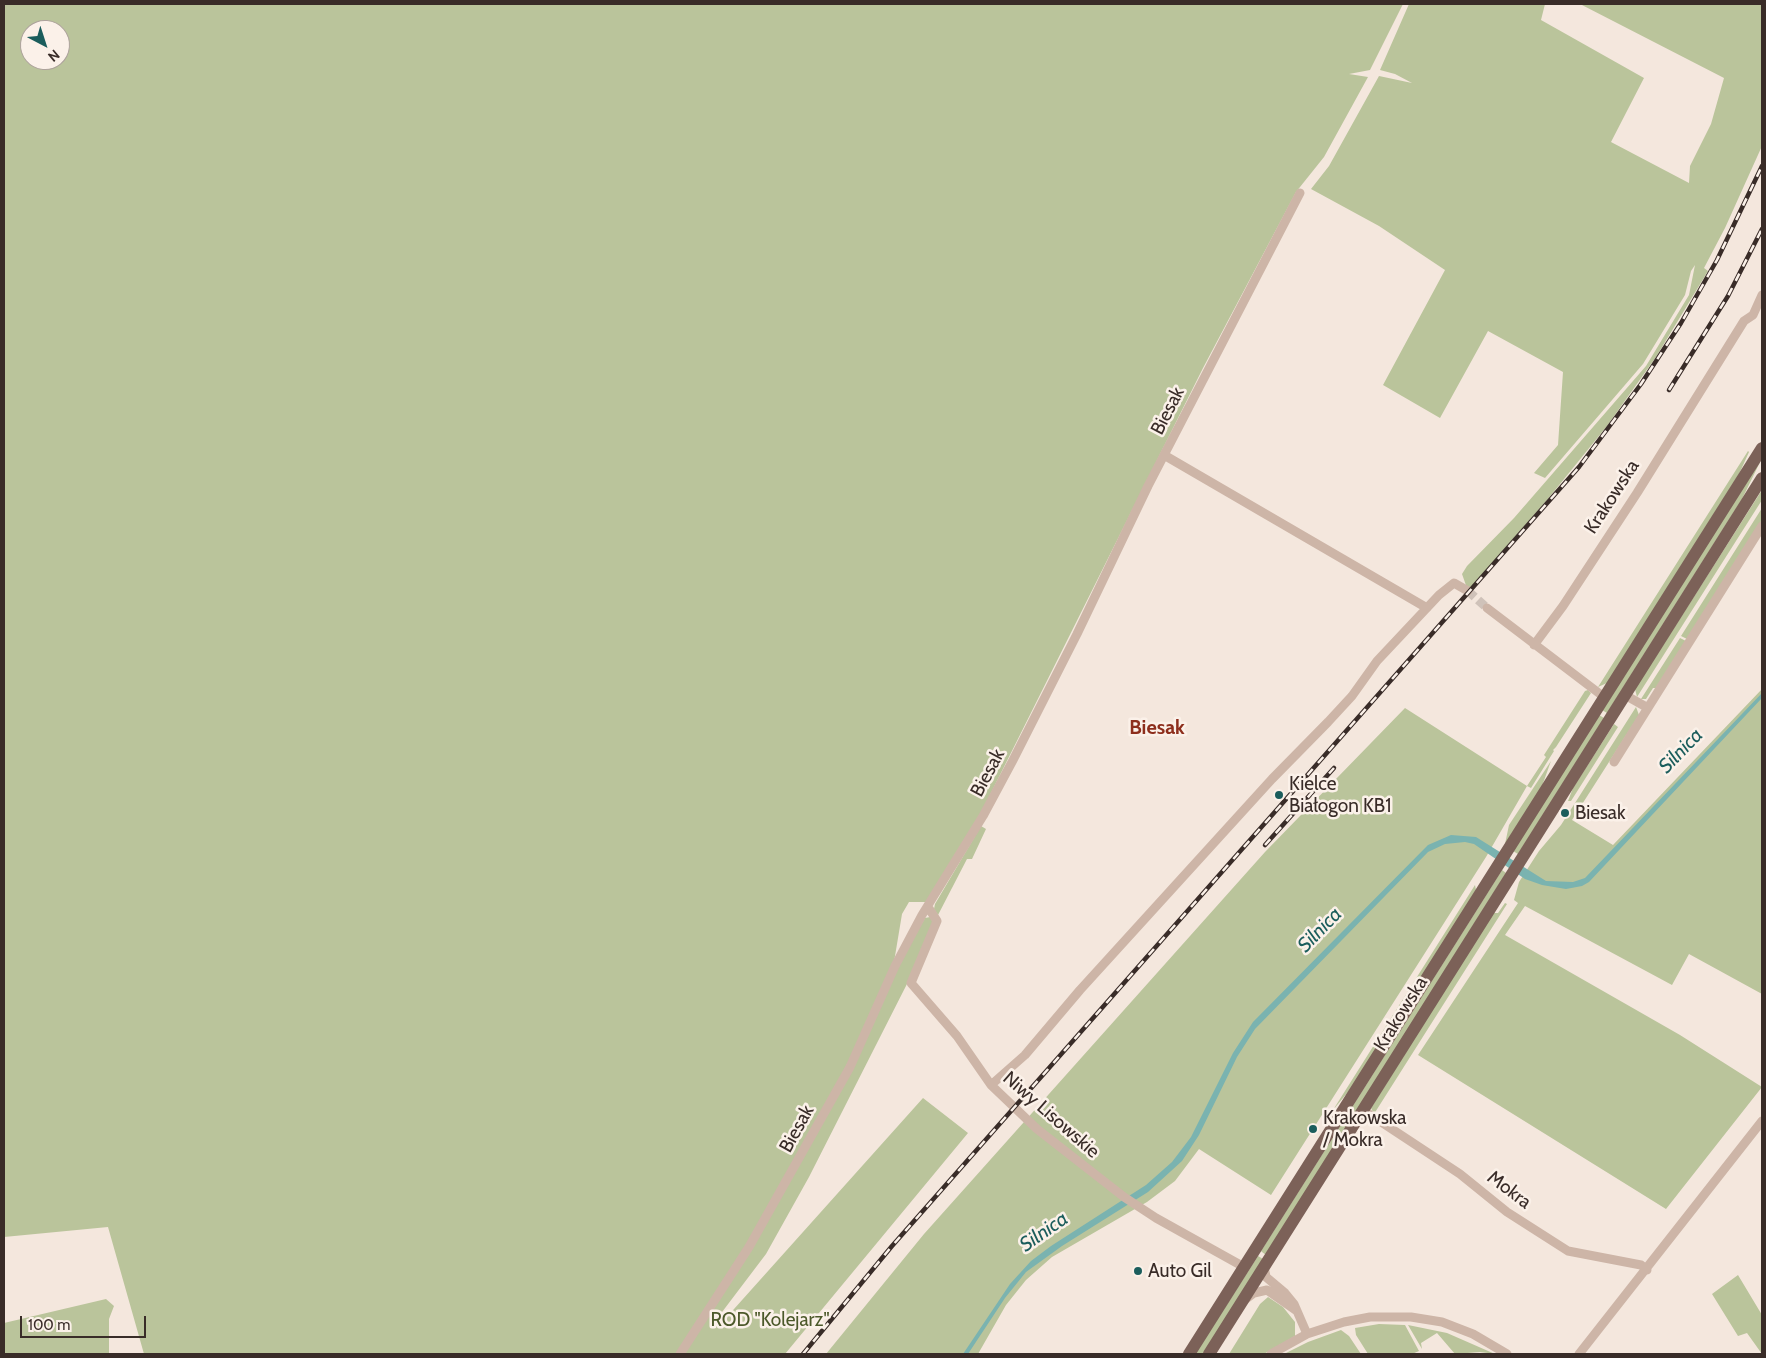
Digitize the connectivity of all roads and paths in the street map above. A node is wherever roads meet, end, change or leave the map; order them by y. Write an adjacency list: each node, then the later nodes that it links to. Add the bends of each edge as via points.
1 (1300, 193): 5 (street, Biesak)
2 (1762, 295): 3 (street, Krakowska)
3 (1758, 315): 11 (street, Krakowska, via 1744,321 1657,462)
4 (1762, 448): 13 (main road, Krakowska)
5 (1164, 455): 9 (street); 16 (street, Biesak, via 1022,743)
6 (1762, 478): 12 (main road, Krakowska)
7 (1762, 526): 14 (street)
8 (1468, 591): 9 (street, via 1460,585 1451,584)
9 (1427, 608): 17 (street, via 1377,661 1352,696 1080,990 1025,1055)
10 (1487, 608): 11 (street)
11 (1534, 645): 13 (street)
12 (1625, 695): 14 (street); 18 (main road, Krakowska)
13 (1604, 697): 21 (main road, Krakowska)
14 (1648, 708): 15 (street)
15 (1614, 762)
16 (928, 907): 17 (street, Niwy Lisowskie, via 937,921 911,983 957,1036); 26 (street, Biesak, via 895,966 850,1067 806,1148 749,1247)
17 (991, 1085): 21 (street, Niwy Lisowskie, via 1037,1129 1124,1197)
18 (1363, 1110): 20 (main road, Krakowska); 22 (street, Mokra, via 1568,1251 1641,1266)
19 (1762, 1121): 22 (street)
20 (1264, 1266): 23 (main road, Krakowska); 24 (street, via 1266,1277 1290,1298)
21 (1244, 1267): 27 (main road, Krakowska)
22 (1646, 1270): 31 (street)
23 (1242, 1301): 24 (street, via 1267,1290); 28 (main road, Krakowska)
24 (1297, 1311): 25 (street)
25 (1307, 1334): 29 (street); 30 (street, via 1370,1317 1411,1316 1442,1322 1473,1334)
26 (680, 1354)
27 (1189, 1354)
28 (1209, 1354)
29 (1271, 1354)
30 (1507, 1354)
31 (1579, 1354)

